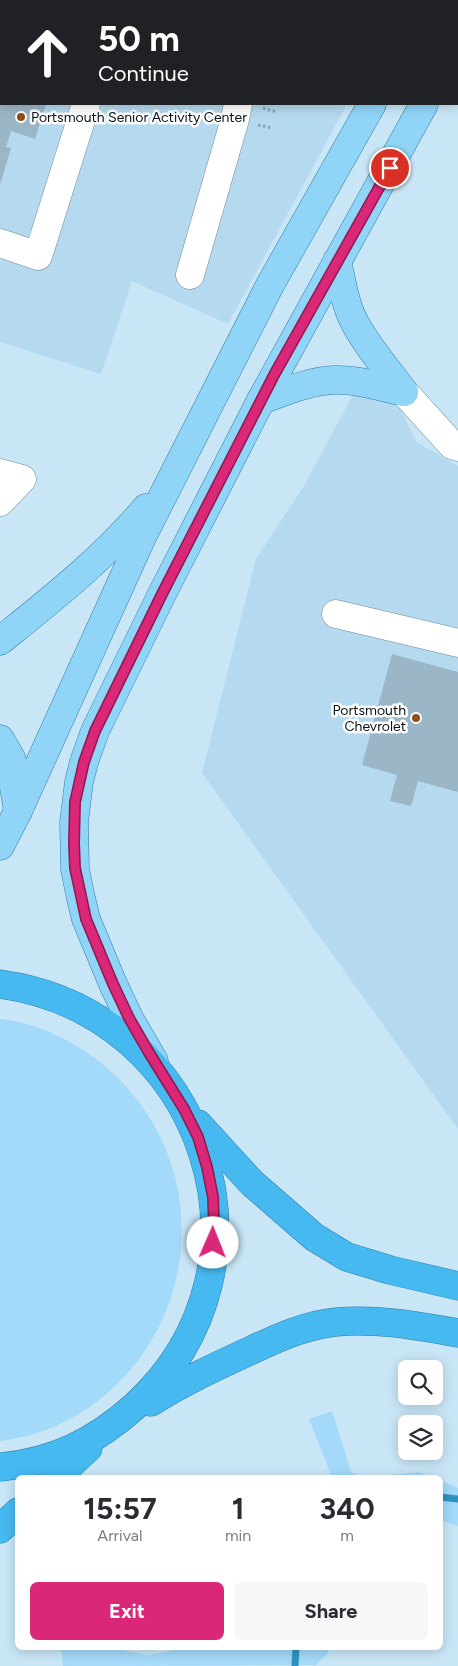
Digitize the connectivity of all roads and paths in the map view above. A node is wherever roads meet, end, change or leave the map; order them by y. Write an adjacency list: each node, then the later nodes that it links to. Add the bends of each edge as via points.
1 (86, 105): 5 (lane, via 38,256)
2 (238, 105): 7 (lane)
3 (371, 105): 11 (main road, via 270,284)
4 (423, 105): 6 (main road)
5 (0, 243)
6 (337, 261): 8 (main road, via 355,324); 9 (main road)
7 (190, 275)
8 (404, 392): 9 (main road, via 334,380); 10 (lane)
9 (262, 400): 21 (main road, via 95,731 75,802 75,868 86,919 129,1018)
10 (458, 447)
11 (177, 469): 15 (main road, via 106,552); 18 (main road, via 142,537)
12 (0, 473): 13 (lane, via 22,479)
13 (0, 502)
14 (336, 614): 16 (lane)
15 (0, 640)
16 (458, 643)
17 (0, 738): 18 (main road, via 12,760)
18 (18, 811): 19 (main road)
19 (0, 846)
20 (0, 984): 21 (highway, via 46,994 101,1020 126,1038)
21 (168, 1083): 22 (highway)
22 (184, 1109): 23 (highway, via 252,1183 314,1237 347,1257); 25 (highway, via 198,1137 213,1197 214,1235 206,1289 183,1346 169,1368 153,1389)
23 (458, 1286)
24 (458, 1333): 25 (highway, via 376,1321 316,1326 277,1338 183,1382)
25 (114, 1425): 26 (highway, via 55,1455); 27 (highway)
26 (0, 1468)
27 (59, 1475)
28 (15, 1515): 29 (highway)
29 (0, 1529)

